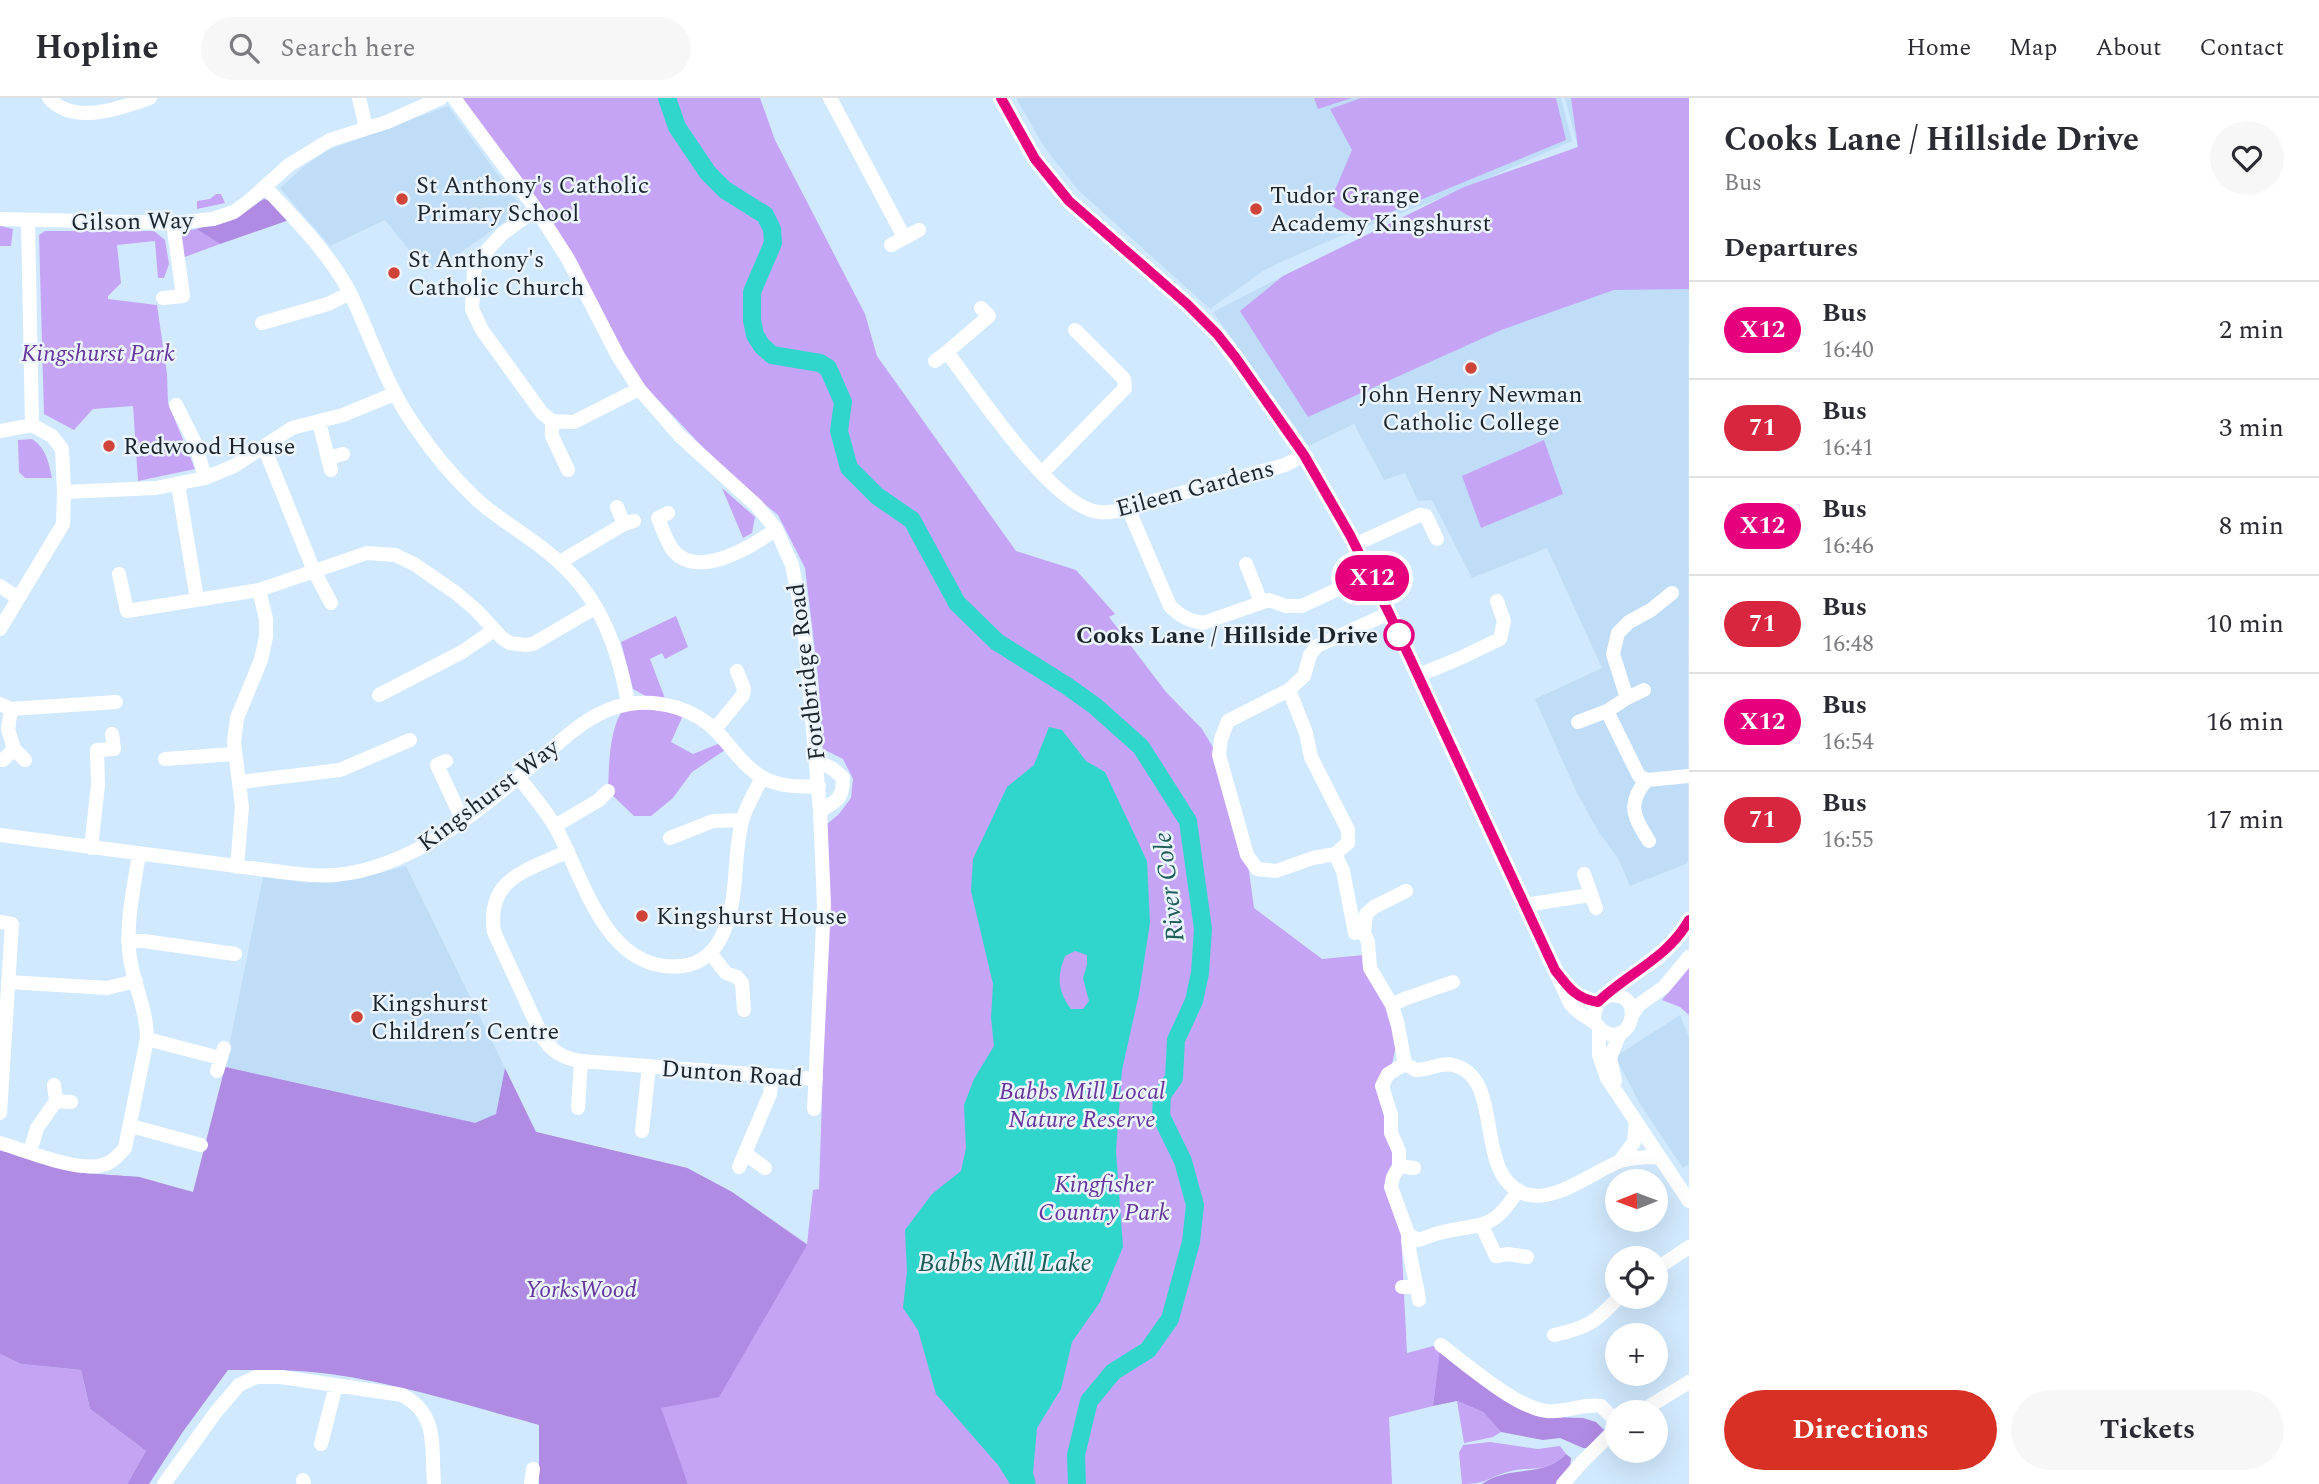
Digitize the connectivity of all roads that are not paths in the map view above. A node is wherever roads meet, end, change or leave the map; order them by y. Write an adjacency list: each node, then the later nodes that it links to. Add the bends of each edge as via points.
1 (49, 98): 2 (street, via 55,106 78,113 112,110)
2 (150, 98)
3 (359, 98): 8 (street)
4 (441, 98): 8 (street, Gilson Way)
5 (454, 98): 10 (street, Fordbridge Road)
6 (830, 98): 15 (street)
7 (1001, 98): 33 (street, via 1035,159 1069,201 1217,334)
8 (366, 128): 9 (street, Gilson Way, via 318,146)
9 (265, 187): 13 (street, Gilson Way, via 234,212); 17 (street, via 326,257)
10 (536, 209): 24 (street, Fordbridge Road); 27 (street, via 502,234 480,258 474,272 472,309 542,414)
11 (0, 219): 12 (street, Gilson Way)
12 (27, 221): 13 (street, Gilson Way); 29 (street)
13 (173, 223): 18 (street, via 183,296)
14 (919, 230): 15 (street)
15 (904, 237): 16 (street)
16 (891, 245)
17 (350, 293): 20 (street); 25 (street)
18 (163, 298)
19 (981, 308): 22 (street, via 989,316)
20 (262, 323)
21 (1075, 330): 35 (street, via 1124,379 1125,388)
22 (947, 352): 23 (street); 35 (street, Eileen Gardens)
23 (935, 361)
24 (639, 389): 27 (street, via 574,422); 42 (street, Fordbridge Road, via 680,436)
25 (394, 394): 28 (street); 45 (street, via 476,498)
26 (176, 405): 36 (street, via 196,445)
27 (552, 421): 34 (street, via 552,436)
28 (318, 422): 31 (street, via 292,428); 32 (street, via 330,464)
29 (32, 425): 30 (street); 38 (street, via 52,436 62,449)
30 (0, 431)
31 (264, 446): 36 (street); 47 (street)
32 (343, 454)
33 (1304, 455): 40 (street, Eileen Gardens, via 1285,465); 44 (street)
34 (568, 470)
35 (1042, 473): 40 (street, Eileen Gardens, via 1086,508 1100,512)
36 (205, 478): 37 (street)
37 (178, 485): 38 (street); 54 (street)
38 (64, 492): 53 (street, via 63,524)
39 (617, 508): 45 (street, via 629,523)
40 (1128, 508): 56 (street, via 1170,606 1179,614 1203,623)
41 (668, 513): 42 (street, via 658,518 672,550 699,563 713,562)
42 (776, 529): 80 (street, Fordbridge Road, via 795,575)
43 (1437, 540): 44 (street, via 1426,516 1420,515)
44 (1354, 545): 48 (street)
45 (560, 562): 58 (street)
46 (1246, 564): 56 (street)
47 (314, 572): 51 (street); 57 (street); 61 (street, via 351,556 395,555 456,593)
48 (1370, 574): 56 (street, via 1302,606); 59 (street)
49 (118, 580): 54 (street, via 125,617)
50 (0, 586): 53 (street)
51 (258, 590): 54 (street); 76 (street, via 266,637 237,718)
52 (1672, 593): 67 (street, via 1618,633 1613,654)
53 (18, 598): 60 (street)
54 (197, 599)
55 (1497, 601): 63 (street, via 1504,621 1500,639)
56 (1261, 602)
57 (331, 603)
58 (596, 607): 61 (street, via 533,644 510,643); 69 (street, via 622,668)
59 (1389, 613): 63 (street); 65 (street, via 1317,646 1304,676)
60 (0, 629)
61 (494, 630): 66 (street)
62 (737, 671): 73 (street, via 743,695)
63 (1419, 675): 102 (street)
64 (1644, 690): 67 (street)
65 (1289, 691): 98 (street, via 1315,767 1348,830 1348,843); 98 (street, via 1228,721 1219,748 1247,855 1255,875)
66 (379, 695)
67 (1627, 698): 71 (street)
68 (116, 702): 70 (street)
69 (628, 704): 73 (street, Kingshurst Way, via 669,705); 82 (street, Kingshurst Way, via 591,716)
70 (5, 707): 78 (street, via 8,729 20,755)
71 (1606, 711): 72 (street); 84 (street, via 1639,776)
72 (1577, 723)
73 (715, 729): 83 (street, Kingshurst Way)
74 (112, 734): 95 (street, via 114,749 96,743 98,785)
75 (410, 740): 85 (street, via 340,770)
76 (234, 754): 77 (street); 85 (street)
77 (165, 759)
78 (3, 760)
79 (446, 761): 90 (street, via 437,765)
80 (817, 761): 86 (street, Fordbridge Road); 88 (street, via 842,778 843,792)
81 (1689, 776): 84 (street)
82 (519, 777): 90 (street, Kingshurst Way); 91 (street)
83 (762, 777): 86 (street, Kingshurst Way, via 789,786); 89 (street)
84 (1647, 780): 94 (street, via 1637,791 1634,812)
85 (240, 782): 99 (street)
86 (819, 786): 88 (street, Fordbridge Road)
87 (608, 791): 91 (street)
88 (820, 811): 126 (street, Fordbridge Road, via 824,905)
89 (742, 820): 93 (street, via 713,821); 108 (street, via 731,909)
90 (463, 821): 99 (street, Kingshurst Way, via 423,849 344,874)
91 (555, 825): 96 (street)
92 (0, 835): 95 (street, Kingshurst Way)
93 (670, 838)
94 (1649, 841)
95 (91, 848): 97 (street, Kingshurst Way)
96 (568, 851): 108 (street, via 599,917 635,957 670,968 689,966); 122 (street, Dunton Road, via 508,880 496,896 491,914 494,932 543,1038 565,1059)
97 (139, 854): 99 (street, Kingshurst Way); 106 (street)
98 (1335, 854): 105 (street, via 1343,871)
99 (237, 867)
100 (1584, 874): 102 (street, via 1593,901)
101 (1406, 891): 115 (street, via 1395,904 1374,907 1366,915 1370,968)
102 (1525, 905): 110 (street)
103 (1689, 920): 114 (street, via 1675,942 1655,960)
104 (0, 922): 112 (street, via 12,924)
105 (1354, 933)
106 (128, 941): 107 (street); 111 (street)
107 (234, 954)
108 (711, 954): 116 (street, via 726,973 743,983)
109 (1689, 957): 117 (street, via 1664,988)
110 (1555, 970): 114 (street, via 1578,997); 118 (street, via 1570,1003)
111 (136, 981): 112 (street, via 107,988); 120 (street)
112 (8, 982): 133 (street)
113 (1453, 982): 115 (street, via 1435,983)
114 (1600, 1000): 117 (street, via 1620,996 1629,1003); 118 (street)
115 (1392, 1005): 123 (street)
116 (744, 1010)
117 (1632, 1015): 119 (street, via 1629,1026)
118 (1590, 1025): 119 (street); 128 (street, via 1601,1066)
119 (1620, 1033): 128 (street, via 1610,1058)
120 (147, 1039): 121 (street); 135 (street)
121 (220, 1059)
122 (581, 1061): 124 (street, Dunton Road); 131 (street)
123 (1405, 1064): 142 (street, via 1388,1074 1382,1086); 145 (street, via 1416,1070 1449,1064 1467,1071 1489,1117 1486,1145 1499,1170)
124 (649, 1066): 125 (street, Dunton Road); 136 (street, Dunton Road)
125 (772, 1076): 126 (street, Dunton Road); 143 (street, via 743,1161)
126 (816, 1079): 132 (street, Fordbridge Road)
127 (54, 1085): 129 (street)
128 (1619, 1093): 134 (street)
129 (56, 1101): 130 (street); 139 (street, via 37,1128)
130 (71, 1102)
131 (578, 1108)
132 (814, 1109)
133 (0, 1113)
134 (1636, 1122): 140 (street); 141 (street, via 1634,1142)
135 (131, 1126): 138 (street); 139 (street, via 125,1148 106,1164 84,1167)
136 (642, 1131)
137 (0, 1143): 139 (street)
138 (201, 1145)
139 (30, 1152)
140 (1658, 1157): 141 (street); 146 (street)
141 (1620, 1161): 145 (street, via 1551,1193 1535,1196)
142 (1399, 1166): 144 (street); 148 (street, via 1391,1187)
143 (765, 1168)
144 (1414, 1168)
145 (1518, 1190): 147 (street, via 1498,1217)
146 (1689, 1201)
147 (1482, 1226): 148 (street, via 1418,1240); 150 (street, via 1493,1262 1508,1254)
148 (1408, 1234): 152 (street)
149 (1689, 1247): 151 (street)
150 (1527, 1257)
151 (1668, 1261)
152 (1413, 1291)
153 (1608, 1309): 154 (street, via 1582,1329)
154 (1554, 1335)
155 (1441, 1345): 159 (street, via 1533,1408 1551,1412 1601,1406)
156 (1689, 1382): 158 (street)
157 (337, 1385): 161 (street); 163 (street, via 281,1377 256,1377 239,1385); 164 (street, via 402,1395 416,1403 430,1428)
158 (1660, 1400)
159 (1605, 1411)
160 (1605, 1437): 162 (street)
161 (321, 1444)
162 (1566, 1483)
163 (164, 1484)
164 (434, 1484)

